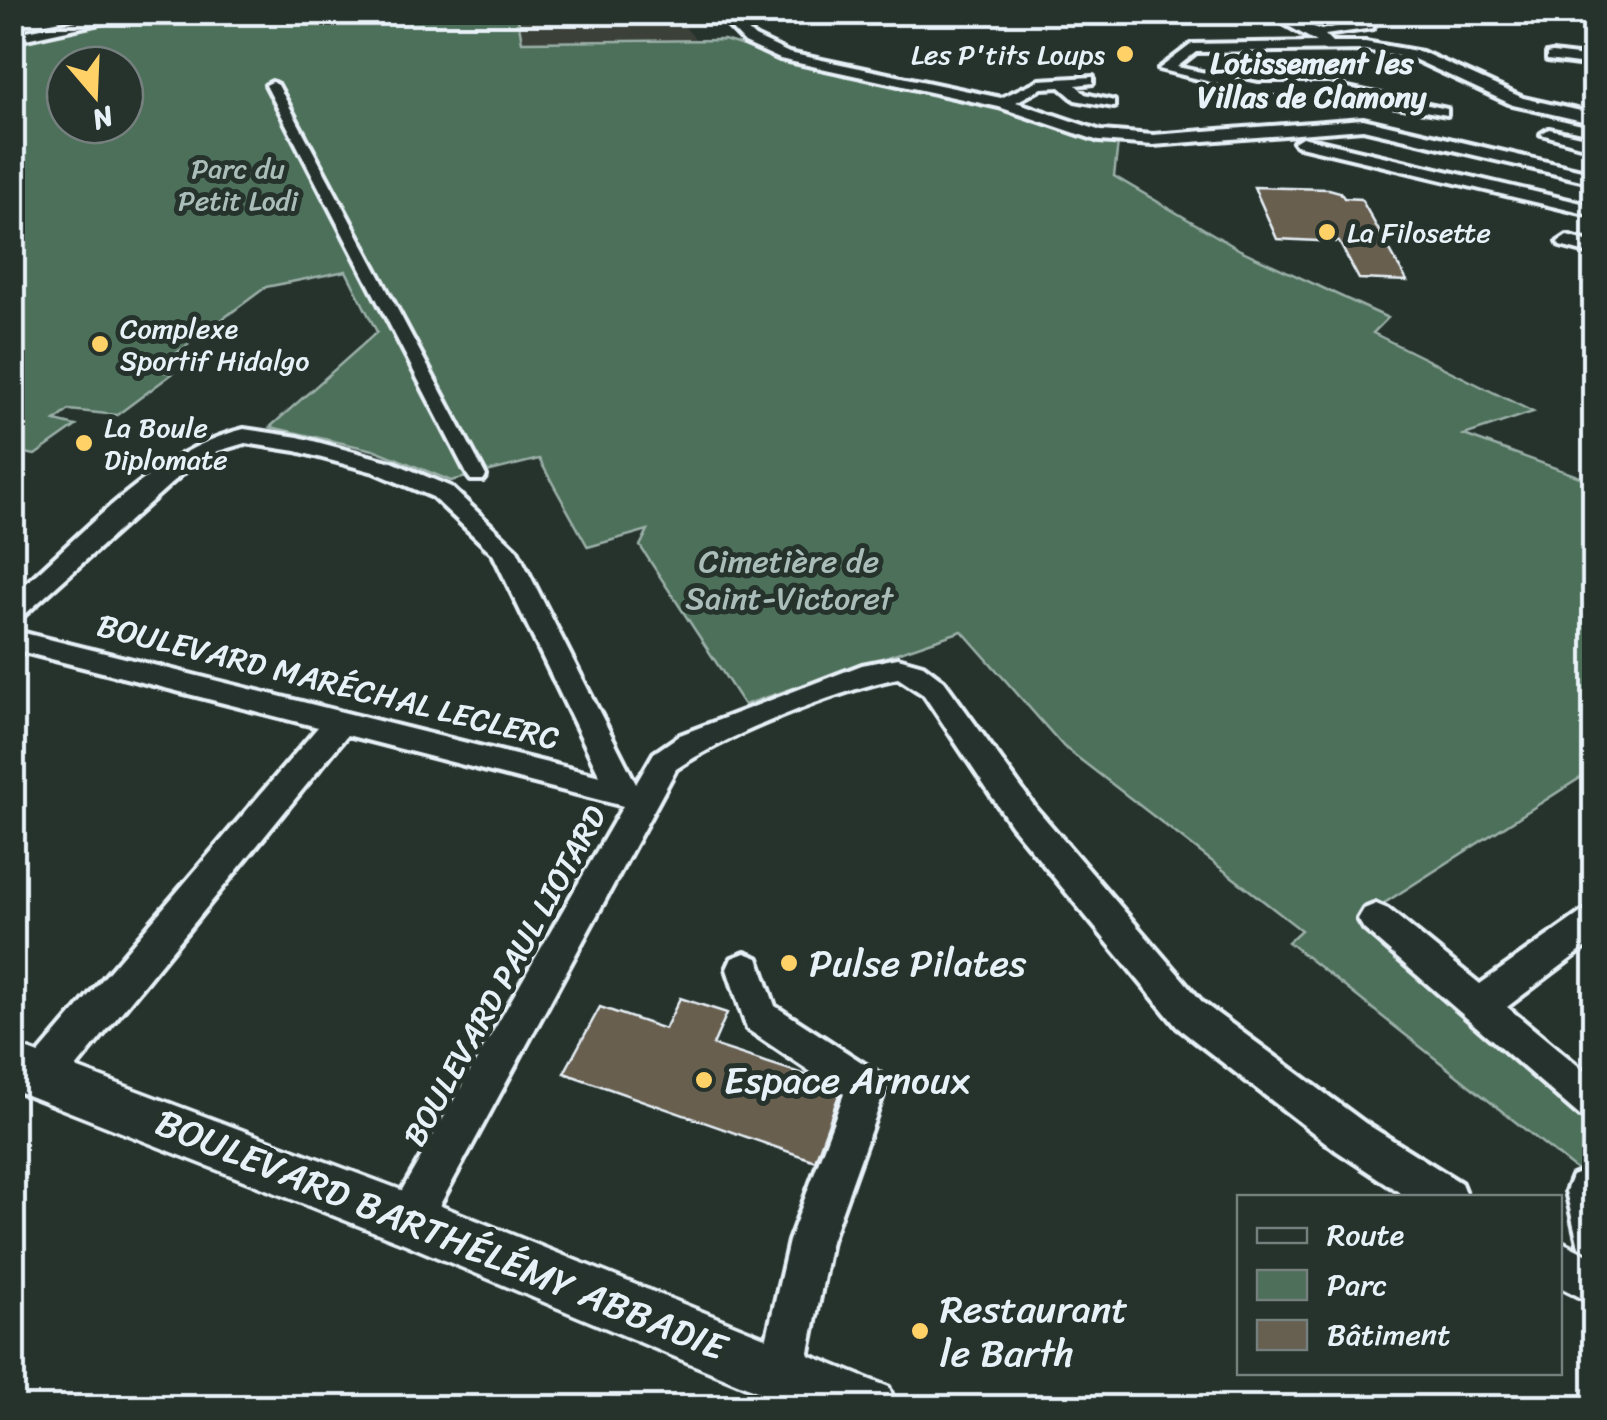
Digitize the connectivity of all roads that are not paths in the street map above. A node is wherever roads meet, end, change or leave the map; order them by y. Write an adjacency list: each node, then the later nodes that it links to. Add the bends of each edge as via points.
1 (144, 12): 5 (street)
2 (721, 12): 14 (street, via 740,36 768,50)
3 (1373, 12): 6 (street, via 1349,16 1368,25)
4 (1281, 16): 6 (street)
5 (12, 38)
6 (1321, 39): 12 (street, via 1192,48 1166,69 1258,88); 13 (street, via 1417,55 1449,67)
7 (1552, 57): 8 (street)
8 (1594, 62)
9 (1088, 80): 10 (street)
10 (1064, 82): 14 (street, via 1039,84); 15 (street, via 1080,97)
11 (272, 86): 29 (street)
12 (1308, 88): 16 (street, via 1300,99); 17 (street)
13 (1480, 98): 17 (street); 18 (street)
14 (1003, 104): 20 (street, via 1069,128 1153,140 1344,124)
15 (1109, 104)
16 (1236, 104)
17 (1441, 112): 20 (street)
18 (1594, 122): 22 (street)
19 (1549, 134): 22 (street)
20 (1420, 136): 23 (street)
21 (1302, 142): 25 (street)
22 (1594, 144)
23 (1508, 158): 24 (street); 25 (street)
24 (1594, 178)
25 (1484, 182): 26 (street)
26 (1594, 211)
27 (1567, 242): 28 (street)
28 (1594, 250)
29 (477, 476)
30 (12, 611): 33 (street, BOULEVARD PAUL LIOTARD, via 175,466 210,446 244,436 383,467 442,492 504,550)
31 (12, 639): 32 (street, BOULEVARD MARÉCHAL LECLERC)
32 (342, 720): 33 (street, BOULEVARD MARÉCHAL LECLERC); 38 (street)
33 (635, 796): 40 (street, via 691,743 862,675 913,672 934,688 1022,816 1190,1015); 41 (street, BOULEVARD PAUL LIOTARD)
34 (1376, 920): 37 (street)
35 (1594, 922): 37 (street)
36 (744, 969): 44 (street, via 760,1016 866,1088 810,1241)
37 (1478, 1008): 39 (street)
38 (28, 1071): 41 (street, BOULEVARD BARTHÉLÉMY ABBADIE)
39 (1594, 1103)
40 (1441, 1195)
41 (409, 1218): 44 (street, BOULEVARD BARTHÉLÉMY ABBADIE)
42 (1562, 1264): 43 (street)
43 (1594, 1282)
44 (782, 1372): 45 (street, BOULEVARD BARTHÉLÉMY ABBADIE)
45 (868, 1408)

